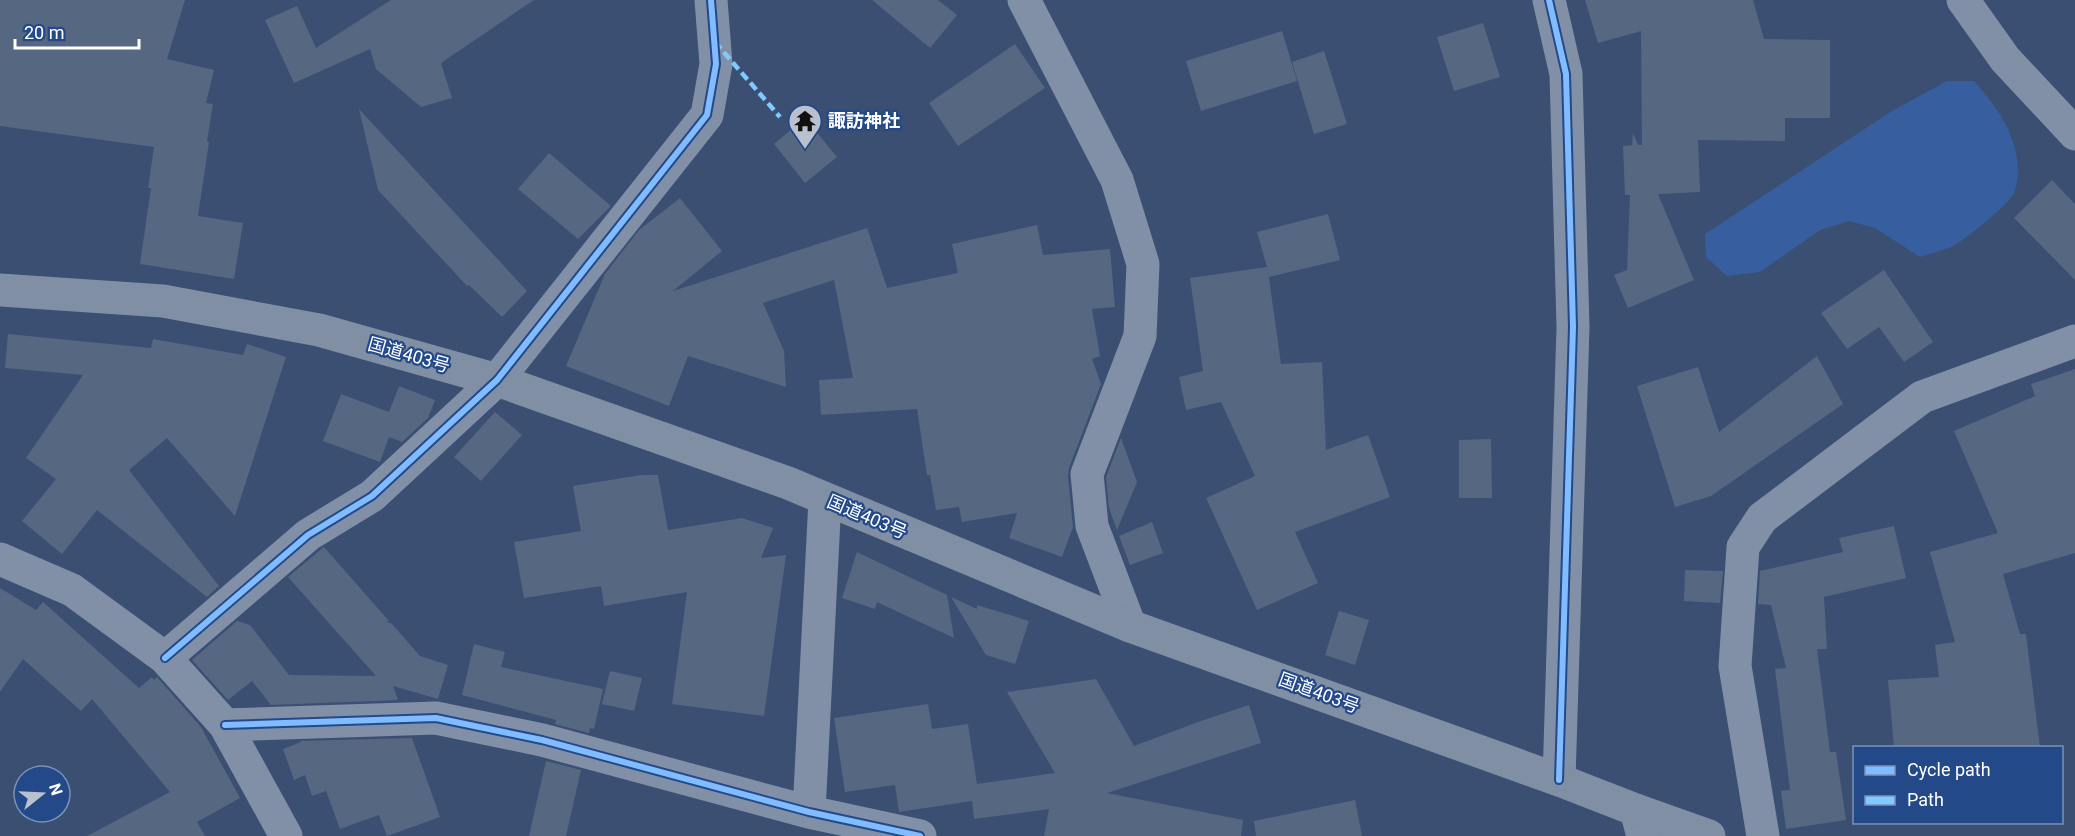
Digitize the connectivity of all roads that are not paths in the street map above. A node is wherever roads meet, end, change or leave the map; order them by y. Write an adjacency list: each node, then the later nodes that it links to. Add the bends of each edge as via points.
1 (711, 0): 8 (street, via 716,64 706,116)
2 (1024, 0): 11 (street, via 1117,180 1143,264 1140,336 1087,474 1092,526)
3 (1549, 0): 14 (street, via 1566,74 1573,327)
4 (1963, 0): 5 (street, via 2005,58)
5 (2075, 134)
6 (0, 290): 8 (highway, 国道403号, via 163,301 319,330)
7 (2075, 341): 20 (street, via 1922,397 1762,518 1743,547 1735,666)
8 (497, 380): 9 (highway, 国道403号); 12 (street, via 372,496 308,535)
9 (825, 499): 11 (highway, 国道403号); 15 (street)
10 (0, 559): 12 (street, via 72,590)
11 (1130, 626): 14 (highway, 国道403号)
12 (165, 657): 13 (street)
13 (225, 724): 15 (street, via 436,718 542,740); 17 (street)
14 (1559, 780): 16 (highway, 国道403号)
15 (809, 812): 18 (street)
16 (1640, 823): 19 (highway, 国道403号)
17 (286, 836)
18 (920, 836)
19 (1709, 836)
20 (1763, 836)

